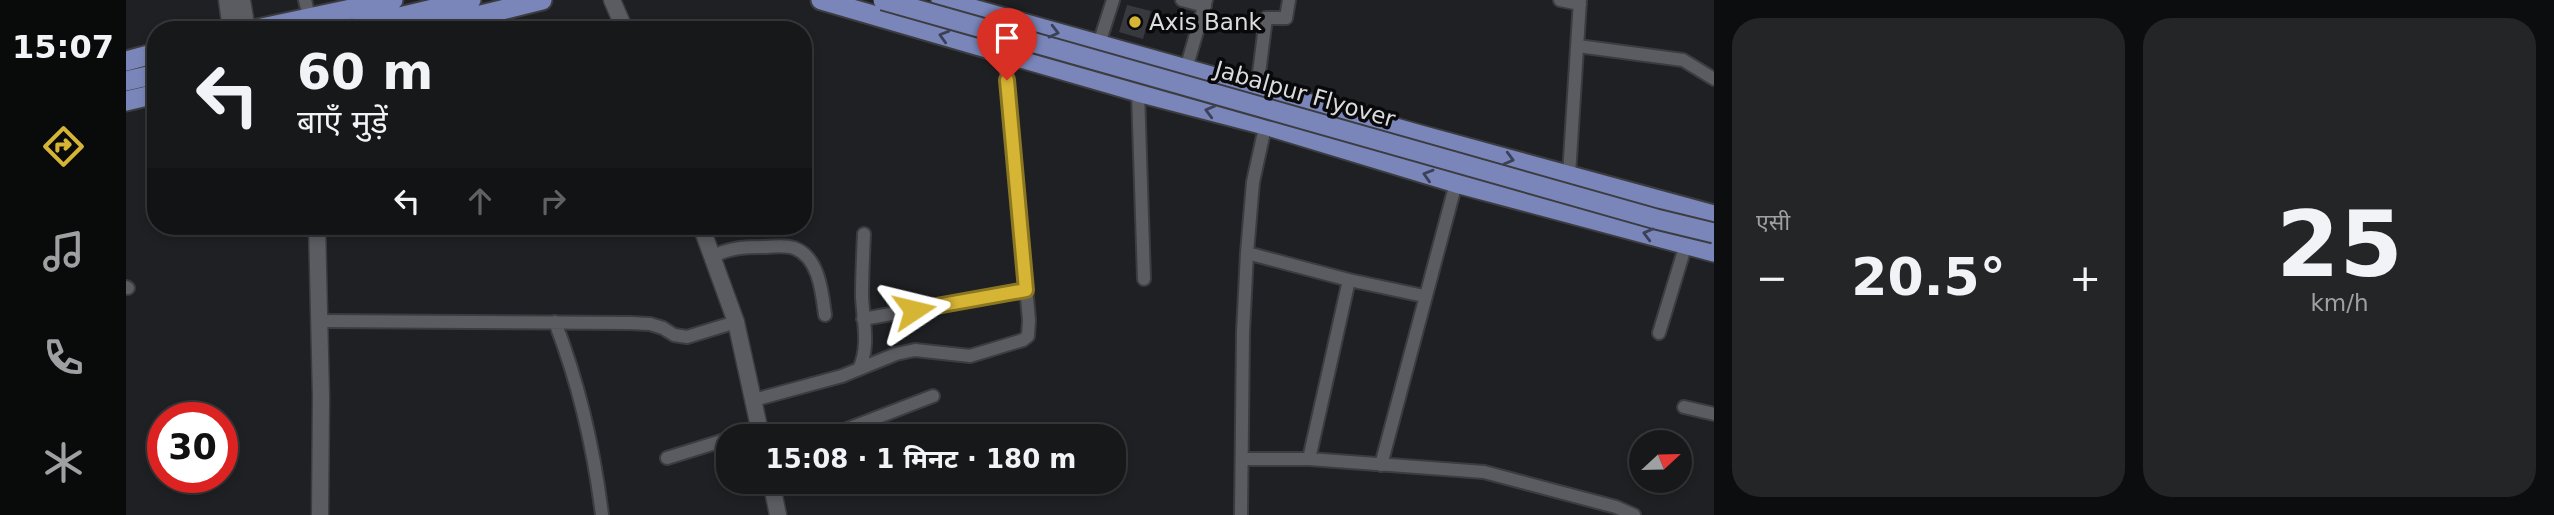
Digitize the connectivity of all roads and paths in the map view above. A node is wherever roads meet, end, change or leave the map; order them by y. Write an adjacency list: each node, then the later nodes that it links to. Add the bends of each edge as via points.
1 (227, 0): 17 (street)
2 (242, 0): 18 (street)
3 (393, 0): 16 (main road)
4 (471, 0): 20 (main road)
5 (542, 0): 21 (main road)
6 (612, 0): 22 (street)
7 (821, 0): 25 (main road, one-way to 7)
8 (883, 0): 41 (main road, Jabalpur Flyover, bridge)
9 (942, 0): 23 (main road, one-way to 23)
10 (1113, 0): 23 (street)
11 (1182, 0): 15 (street)
12 (1289, 0): 33 (street, via 1286,18 1266,18)
13 (1560, 0): 14 (street)
14 (1580, 2): 24 (street)
15 (1205, 3): 28 (street)
16 (308, 16): 19 (main road)
17 (230, 21)
18 (246, 21)
19 (288, 21)
20 (383, 21)
21 (457, 21)
22 (621, 21)
23 (1100, 44): 28 (main road); 30 (street)
24 (1578, 46): 31 (street, via 1683,60); 38 (street)
25 (1005, 53): 30 (main road); 51 (street)
26 (147, 55): 27 (main road)
27 (126, 61)
28 (1186, 68): 33 (main road)
29 (147, 76): 32 (main road)
30 (1087, 77): 34 (main road)
31 (1714, 79)
32 (126, 81)
33 (1264, 91): 37 (street); 38 (main road, one-way to 38)
34 (1138, 92): 37 (main road, one-way to 34); 49 (street)
35 (147, 96): 36 (main road)
36 (126, 101)
37 (1265, 125): 39 (main road, one-way to 37); 47 (street, via 1253,182)
38 (1569, 175): 40 (main road)
39 (1455, 183): 45 (main road, one-way to 39); 52 (street)
40 (1714, 215)
41 (1714, 233)
42 (864, 234): 54 (street)
43 (317, 235): 55 (street)
44 (704, 235): 48 (street)
45 (1686, 244): 46 (main road); 58 (street)
46 (1714, 251)
47 (1247, 253): 50 (street); 68 (street)
48 (712, 257): 53 (street, via 726,249 748,247 791,247 805,253 823,290); 57 (street)
49 (1144, 279)
50 (1349, 280): 52 (street); 69 (street)
51 (1026, 290): 54 (street); 59 (street, via 1029,330 1023,340 970,356 915,350)
52 (1424, 296): 70 (street)
53 (825, 315)
54 (863, 319): 59 (street, via 865,352)
55 (319, 321): 56 (street); 72 (street)
56 (555, 322): 57 (street, via 650,324 687,337); 73 (street, via 570,360)
57 (736, 322): 61 (street)
58 (1659, 332)
59 (859, 369): 61 (street)
60 (933, 396): 65 (street)
61 (754, 400): 64 (street)
62 (1684, 407): 63 (street)
63 (1714, 414)
64 (759, 424)
65 (860, 424)
66 (716, 443): 67 (street)
67 (667, 458)
68 (1243, 459): 69 (street); 75 (street)
69 (1309, 459): 70 (street)
70 (1381, 465): 76 (street, via 1484,472)
71 (774, 494): 74 (street)
72 (320, 515)
73 (602, 515)
74 (778, 515)
75 (1241, 515)
76 (1634, 515)

